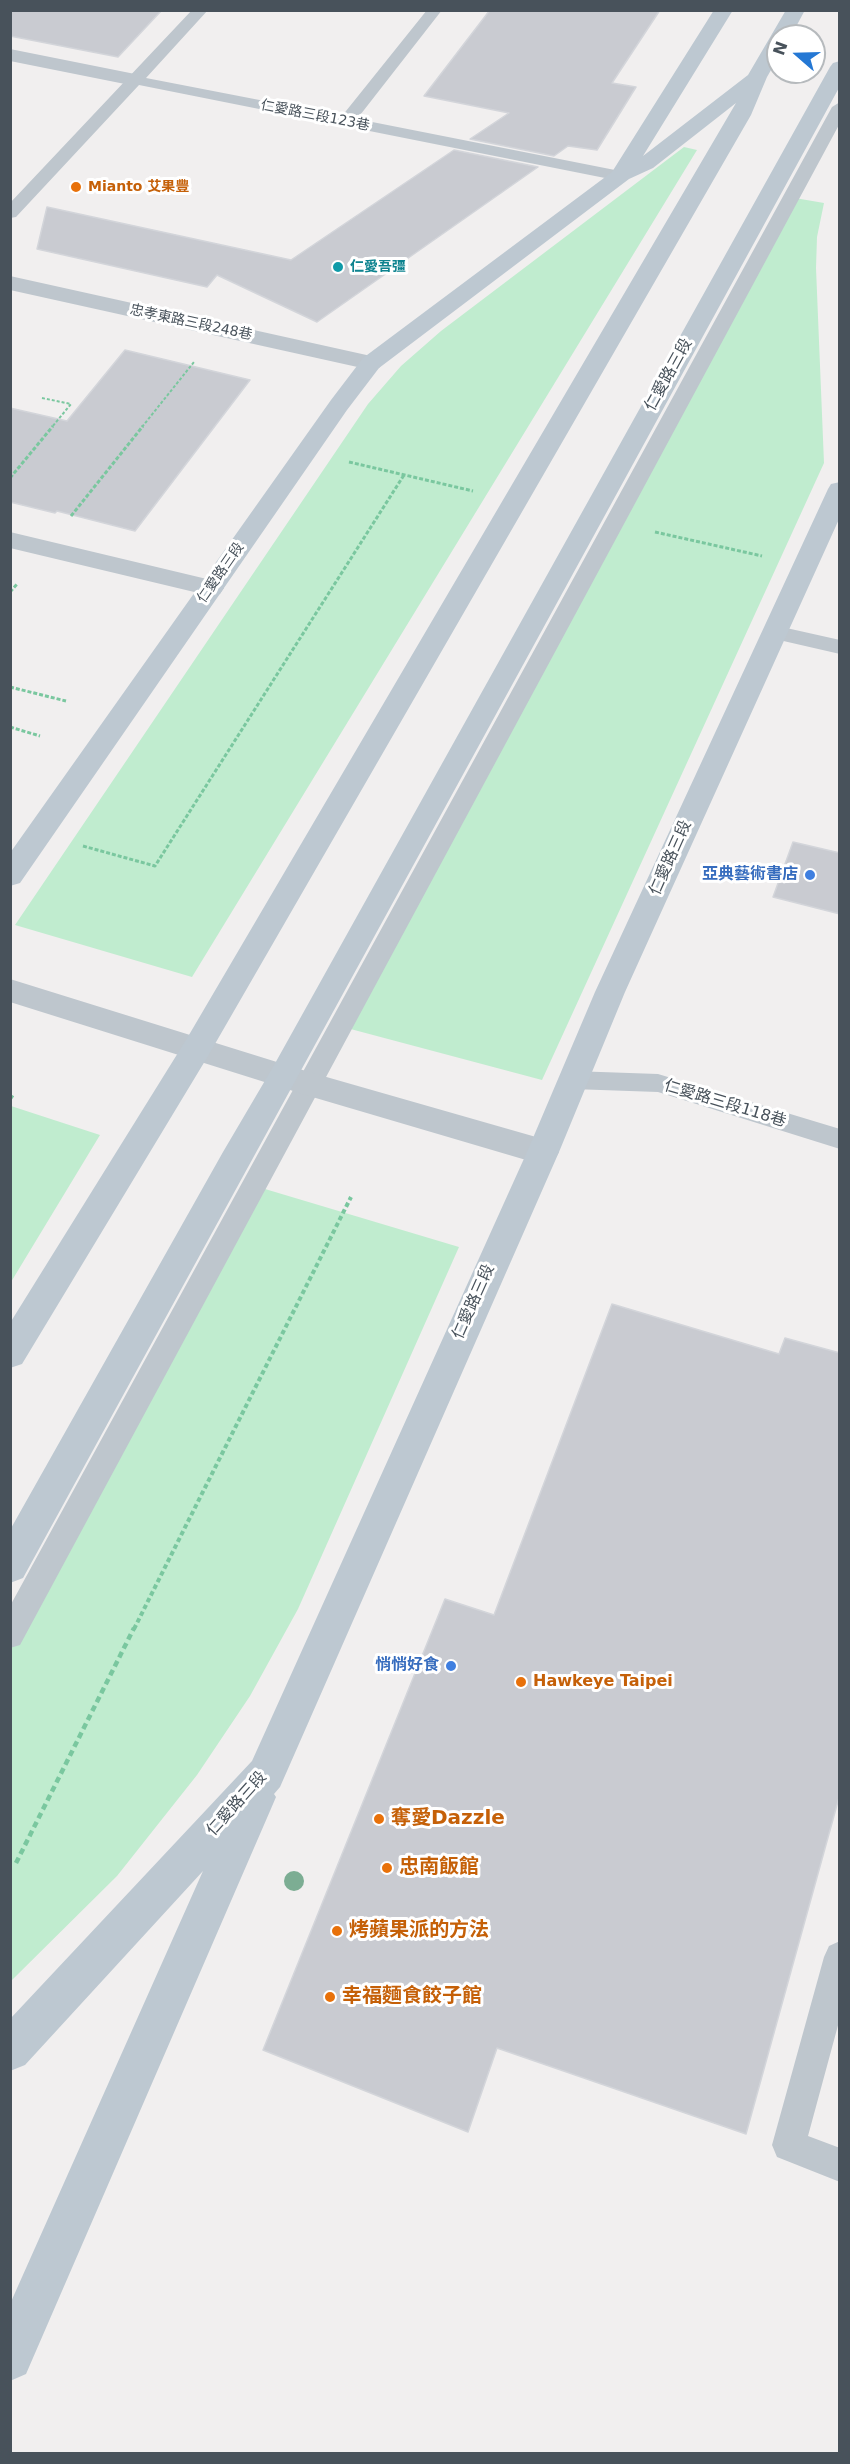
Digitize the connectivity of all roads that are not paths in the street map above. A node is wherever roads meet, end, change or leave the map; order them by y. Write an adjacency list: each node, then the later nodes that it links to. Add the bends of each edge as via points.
1 (201, 10): 10 (lane)
2 (435, 10): 12 (lane)
3 (724, 10): 13 (main road, 仁愛路三段)
4 (796, 10): 5 (main road)
5 (788, 24)
6 (10, 55): 10 (street, 仁愛路三段123巷)
7 (766, 62): 9 (main road)
8 (840, 67): 25 (main road, 仁愛路三段)
9 (757, 77): 13 (main road, via 646,164); 24 (main road, via 741,115)
10 (135, 80): 12 (lane, 仁愛路三段123巷); 14 (lane)
11 (840, 107): 25 (lane)
12 (346, 122): 13 (lane, 仁愛路三段123巷)
13 (620, 176): 16 (main road, 仁愛路三段)
14 (10, 213)
15 (10, 284): 16 (street, 忠孝東路三段248巷)
16 (371, 363): 19 (main road, 仁愛路三段)
17 (840, 489): 20 (main road, 仁愛路三段)
18 (10, 540): 19 (street)
19 (211, 588): 22 (main road, 仁愛路三段)
20 (773, 632): 21 (lane); 26 (main road, 仁愛路三段)
21 (840, 647)
22 (10, 876)
23 (10, 990): 24 (street)
24 (197, 1048): 25 (street); 29 (main road)
25 (297, 1080): 28 (street); 30 (main road, 仁愛路三段, via 234,1161); 31 (lane)
26 (572, 1080): 27 (lane, 仁愛路三段118巷, via 658,1083); 28 (main road, 仁愛路三段)
27 (840, 1139)
28 (543, 1152): 32 (main road, 仁愛路三段)
29 (10, 1354)
30 (10, 1566)
31 (10, 1635)
32 (266, 1774): 34 (main road, 仁愛路三段); 36 (main road)
33 (840, 1957): 35 (lane, via 789,2145)
34 (10, 2050)
35 (840, 2165)
36 (10, 2358)

